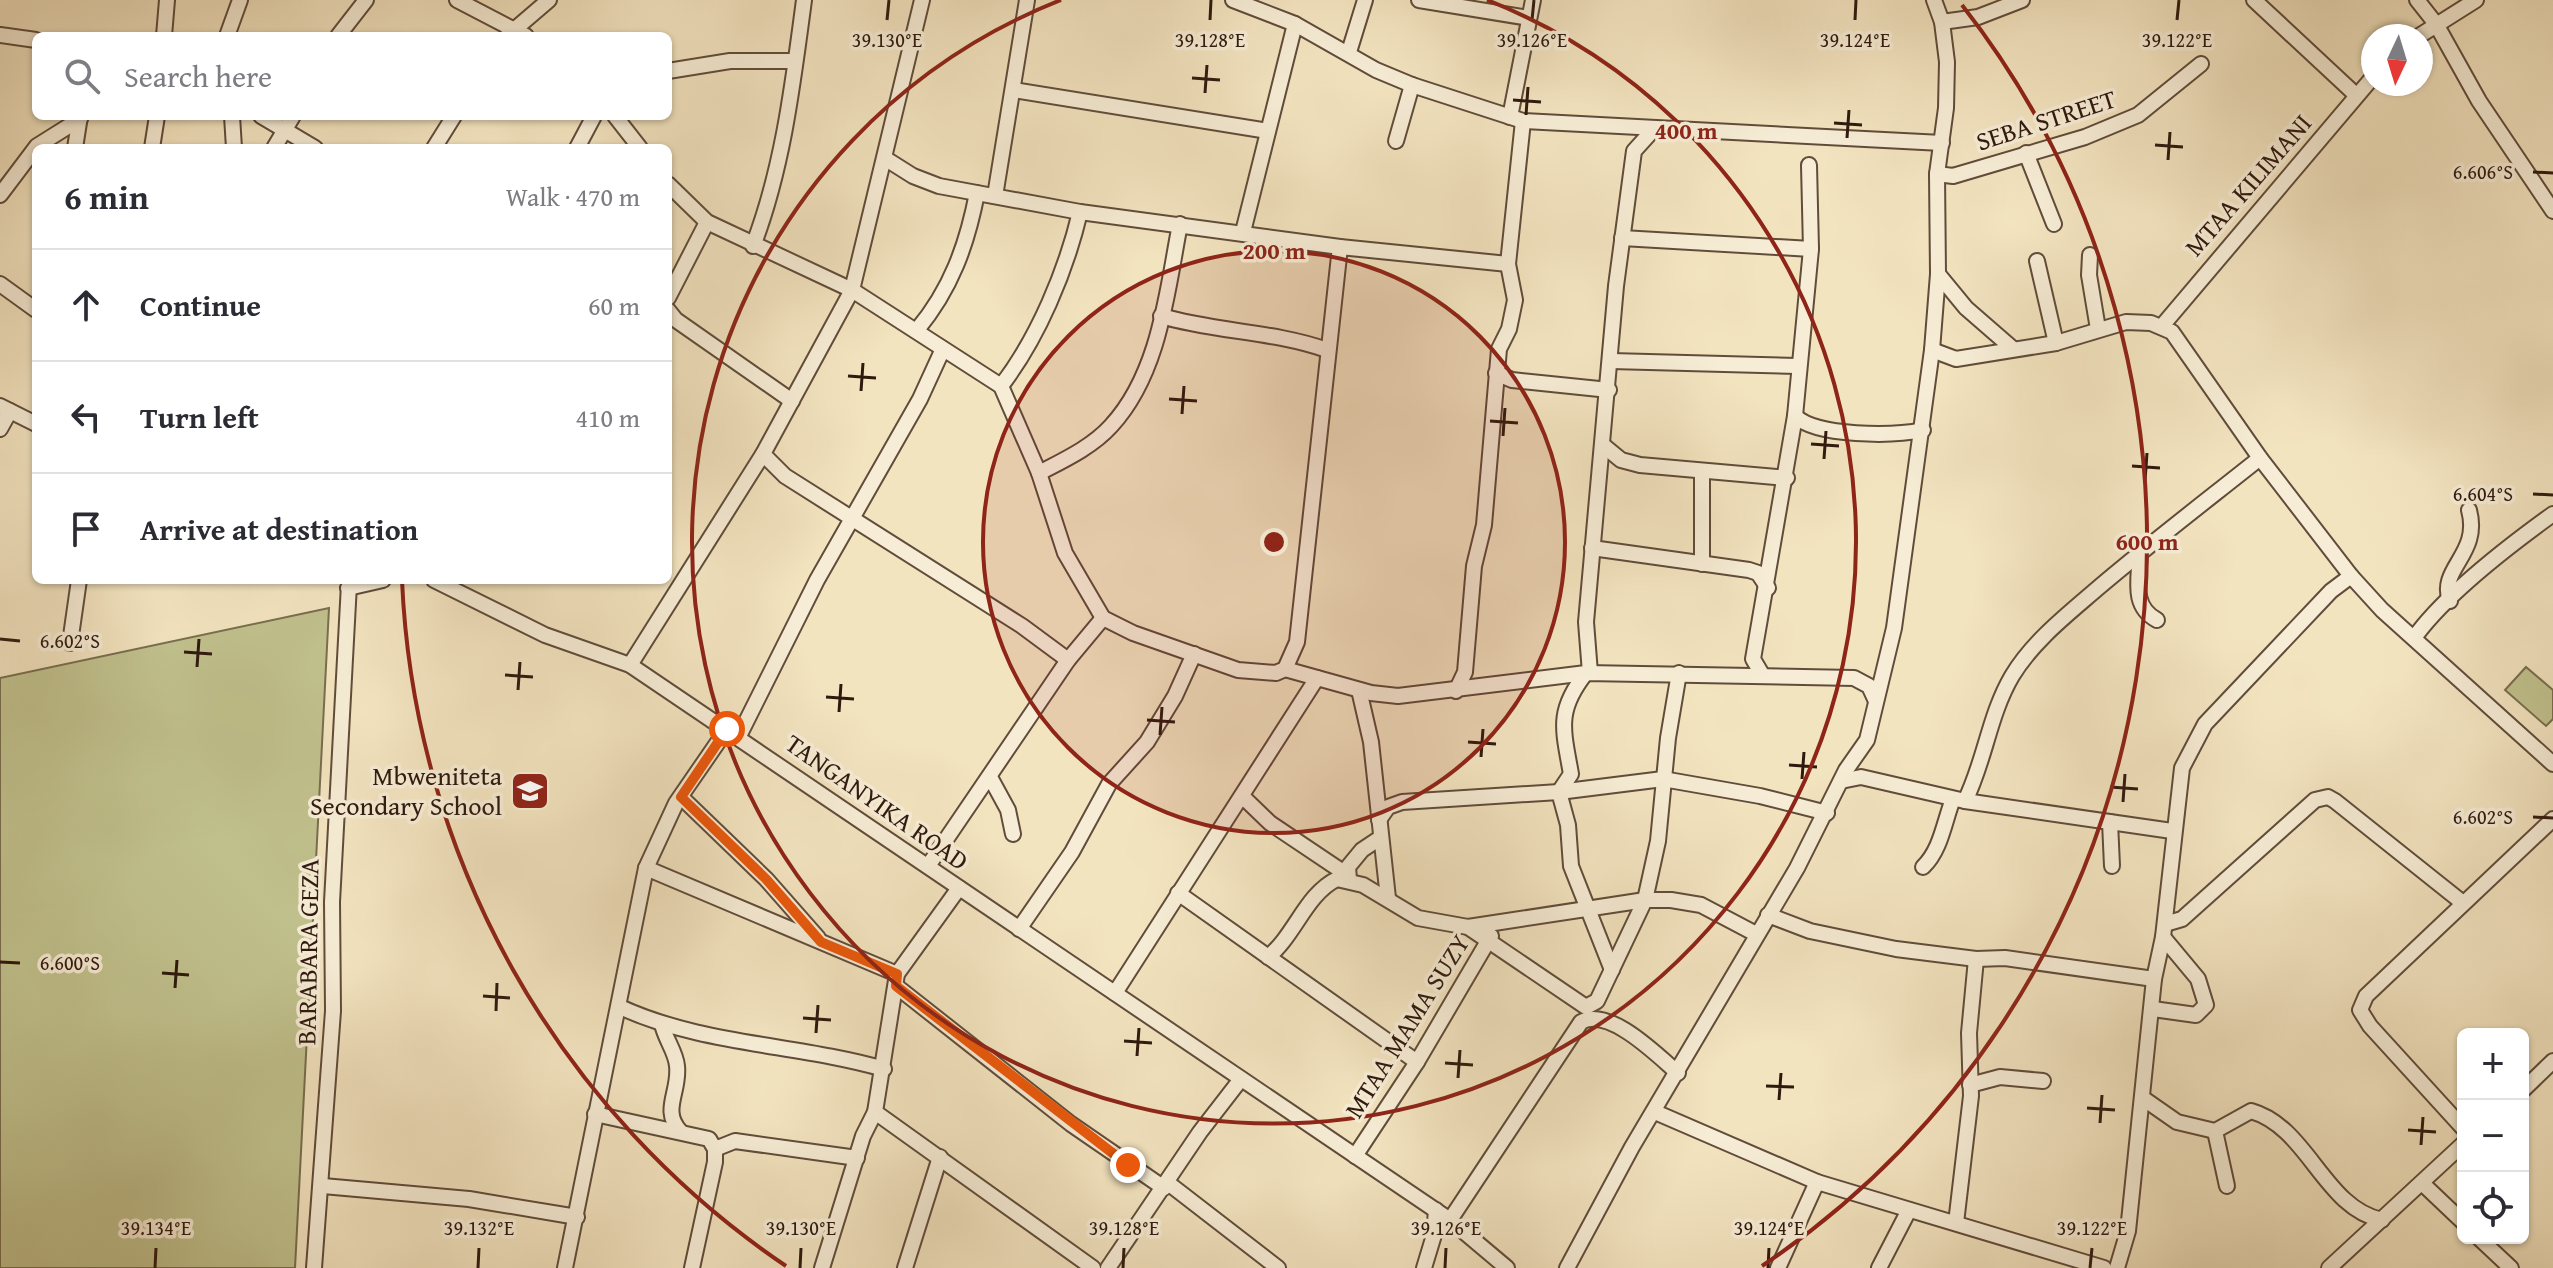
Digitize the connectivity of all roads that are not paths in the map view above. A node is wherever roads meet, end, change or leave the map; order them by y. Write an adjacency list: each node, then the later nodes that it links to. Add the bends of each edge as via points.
1 (167, 0): 23 (street)
2 (240, 0): 24 (street)
3 (366, 0): 25 (street)
4 (457, 0): 26 (street)
5 (549, 0): 27 (street)
6 (804, 0): 31 (street)
7 (922, 0): 64 (street)
8 (1027, 0): 35 (street)
9 (1233, 0): 20 (street)
10 (1365, 0): 30 (street)
11 (1419, 0): 18 (street)
12 (1533, 0): 18 (street)
13 (1934, 0): 19 (street)
14 (2022, 0): 19 (street, via 1978,17)
15 (2254, 0): 37 (street)
16 (2417, 0): 21 (street)
17 (2476, 0): 21 (street)
18 (1529, 18): 38 (street)
19 (1942, 22): 51 (street, via 1947,62)
20 (1295, 24): 30 (street); 49 (street)
21 (2436, 24): 22 (street); 71 (street, via 2479,101)
22 (2433, 26)
23 (164, 32)
24 (228, 32)
25 (341, 32)
26 (514, 32)
27 (517, 32)
28 (0, 35): 29 (street)
29 (32, 39)
30 (1349, 52): 34 (street)
31 (795, 61): 33 (street, via 730,61); 78 (street, via 773,187)
32 (2201, 64): 63 (street, SEBA STREET, via 2149,110 2085,137)
33 (672, 70)
34 (1412, 85): 38 (street); 50 (street)
35 (1014, 90): 49 (street); 70 (street)
36 (2361, 90): 37 (street, MTAA KILIMANI)
37 (2356, 95): 91 (street, MTAA KILIMANI)
38 (1516, 119): 47 (street); 83 (street)
39 (77, 120): 52 (street)
40 (80, 120): 53 (street)
41 (156, 120): 54 (street)
42 (232, 120): 55 (street)
43 (452, 120): 58 (street)
44 (592, 120): 59 (street)
45 (618, 120): 60 (street)
46 (289, 122): 56 (street); 57 (street)
47 (1613, 128): 48 (street); 61 (street)
48 (1653, 130): 51 (street); 61 (street)
49 (1268, 131): 76 (street)
50 (1396, 141)
51 (1942, 143): 66 (street)
52 (40, 144)
53 (76, 144)
54 (153, 144)
55 (234, 144)
56 (276, 144)
57 (311, 144)
58 (436, 144)
59 (579, 144)
60 (637, 144)
61 (1634, 151): 77 (street)
62 (32, 153): 69 (street)
63 (2026, 153): 66 (street, SEBA STREET, via 1953,176); 75 (street)
64 (886, 159): 68 (street, via 913,176); 87 (street, via 875,184)
65 (1809, 165): 80 (street)
66 (1937, 174): 84 (street)
67 (672, 188): 73 (street)
68 (977, 193): 70 (street); 93 (street, via 968,240 954,274)
69 (0, 195)
70 (995, 196): 72 (street)
71 (2553, 211)
72 (1080, 212): 74 (street); 102 (street, via 1067,262 1038,328)
73 (707, 222): 78 (street); 86 (street)
74 (1180, 224): 76 (street); 90 (street)
75 (2054, 224)
76 (1243, 232): 79 (street)
77 (1622, 238): 80 (street); 99 (street)
78 (753, 246): 87 (street)
79 (1340, 247): 83 (street); 96 (street)
80 (1811, 249): 100 (street)
81 (2090, 255): 92 (street)
82 (2037, 261): 94 (street)
83 (1508, 264): 101 (street, via 1515,300)
84 (1938, 274): 95 (street, via 1966,308); 97 (street)
85 (0, 284): 88 (street)
86 (672, 290)
87 (852, 290): 93 (street); 104 (street)
88 (32, 307)
89 (672, 315): 104 (street)
90 (1161, 316): 96 (street, via 1196,326 1267,333); 114 (street, via 1148,364 1119,416 1085,447)
91 (2162, 326): 92 (street, via 2126,322); 112 (street, via 2183,344)
92 (2098, 329): 94 (street)
93 (917, 330): 98 (street)
94 (2056, 343): 95 (street)
95 (2012, 348): 97 (street, via 1956,359)
96 (1327, 350): 137 (street, via 1297,642)
97 (1932, 350): 109 (street)
98 (942, 351): 102 (street); 118 (street)
99 (1611, 361): 100 (street); 103 (street)
100 (1797, 366): 106 (street)
101 (1496, 373): 103 (street, via 1512,380); 133 (street)
102 (1001, 386): 114 (street)
103 (1609, 390): 110 (street)
104 (792, 401): 111 (street)
105 (5, 409): 107 (street); 108 (street)
106 (1795, 416): 109 (street, via 1812,428 1880,434); 115 (street)
107 (32, 422)
108 (0, 429)
109 (1923, 430): 146 (street, via 1894,628)
110 (1604, 446): 113 (street, via 1621,460); 119 (street)
111 (763, 454): 118 (street, via 785,476); 136 (street)
112 (2260, 458): 120 (street); 122 (street)
113 (1702, 471): 115 (street); 121 (street)
114 (1039, 473): 128 (street, via 1065,553)
115 (1787, 478): 126 (street)
116 (2469, 510): 127 (street, via 2471,541 2448,578)
117 (2553, 514): 127 (street, via 2512,543)
118 (852, 521): 135 (street, via 1015,621); 147 (street)
119 (1592, 548): 121 (street); 138 (street)
120 (2140, 552): 129 (street, via 2138,604); 158 (street, via 2024,658 1988,731 1973,785)
121 (1702, 564): 126 (street, via 1758,573)
122 (2351, 576): 130 (street); 164 (street, via 2205,724 2182,768)
123 (78, 584): 131 (street)
124 (360, 584): 217 (street, BARABARA GEZA, via 348,586)
125 (442, 584): 136 (street, TANGANYIKA ROAD, via 545,635)
126 (1768, 588): 134 (street)
127 (2450, 601): 130 (street, via 2434,611)
128 (1103, 618): 132 (street); 135 (street)
129 (2157, 620)
130 (2414, 638): 149 (street)
131 (70, 643)
132 (1194, 654): 137 (street, via 1260,673); 181 (street, via 1147,742 1109,784 1072,852)
133 (1467, 657): 143 (street); 145 (street)
134 (1753, 659): 140 (street); 141 (street)
135 (1068, 660): 150 (street)
136 (630, 665): 147 (street, TANGANYIKA ROAD)
137 (1285, 669): 142 (street)
138 (1588, 673): 139 (street); 143 (street); 155 (street, via 1571,691 1563,713 1571,774)
139 (1679, 673): 140 (street); 152 (street)
140 (1742, 676): 141 (street)
141 (1763, 676): 146 (street, via 1854,678 1869,686)
142 (1317, 678): 144 (street); 156 (street)
143 (1488, 686): 145 (street)
144 (1359, 690): 145 (street, via 1398,696); 154 (street, via 1366,707)
145 (1456, 691)
146 (1875, 699): 148 (street, via 1867,740)
147 (733, 732): 157 (street); 167 (street, TANGANYIKA ROAD)
148 (1854, 760): 151 (street); 153 (street)
149 (2553, 764)
150 (990, 777): 165 (street, via 1008,810); 167 (street)
151 (1861, 777): 153 (street); 158 (street)
152 (1663, 779): 155 (street); 160 (street); 175 (street, via 1658,841)
153 (1841, 781): 160 (street)
154 (1375, 786): 159 (street); 162 (street)
155 (1559, 792): 159 (street); 177 (street, via 1571,866)
156 (1242, 796): 171 (street, via 1270,823); 173 (street)
157 (681, 797): 170 (street); 184 (street, via 766,879)
158 (1959, 800): 163 (street); 169 (street, via 1940,829 1936,854)
159 (1402, 802): 162 (street, via 1388,807)
160 (1827, 813): 178 (street)
161 (2553, 819): 176 (street)
162 (1379, 820): 166 (street)
163 (2110, 822): 164 (street); 168 (street)
164 (2172, 831): 182 (street)
165 (1013, 834)
166 (1380, 838): 171 (street, via 1362,850); 174 (street)
167 (928, 866): 172 (street, TANGANYIKA ROAD)
168 (2112, 866)
169 (1923, 867)
170 (646, 868): 184 (street); 192 (street)
171 (1347, 877): 174 (street); 186 (street, via 1328,883 1297,920 1289,939)
172 (959, 888): 181 (street, TANGANYIKA ROAD); 190 (street)
173 (1178, 893): 186 (street); 191 (street)
174 (1388, 898): 180 (street, via 1418,918)
175 (1645, 900): 177 (street); 183 (street, via 1701,905); 188 (street)
176 (2463, 903): 182 (street, via 2335,801 2322,797); 207 (street, via 2366,996 2360,1010)
177 (1586, 909): 179 (street); 188 (street)
178 (1768, 915): 183 (street); 187 (street, via 1810,931)
179 (1501, 922): 180 (street); 185 (street, MTAA MAMA SUZY)
180 (1468, 927): 185 (street)
181 (1019, 929): 191 (street, TANGANYIKA ROAD)
182 (2164, 931): 189 (street); 193 (street, via 2198,979 2206,1005 2196,1015)
183 (1756, 934): 198 (street)
184 (821, 942): 190 (street)
185 (1486, 943): 188 (street, via 1586,1007 1597,1001); 195 (street, MTAA MAMA SUZY)
186 (1268, 957): 195 (street)
187 (1976, 959): 189 (street, via 2005,958); 201 (street)
188 (1612, 970)
189 (2154, 979): 193 (street)
190 (896, 980): 197 (street); 218 (street, via 1071,1124)
191 (1115, 993): 199 (street, TANGANYIKA ROAD)
192 (620, 1007): 194 (street); 206 (street)
193 (2153, 1009): 203 (street)
194 (662, 1024): 197 (street); 208 (street, via 677,1063 670,1112)
195 (1417, 1062): 212 (street, MTAA MAMA SUZY)
196 (2551, 1068): 202 (street)
197 (884, 1069): 204 (street)
198 (1678, 1073): 205 (street); 224 (street, via 1643,1042 1609,1022 1581,1022)
199 (1241, 1079): 212 (street, TANGANYIKA ROAD); 218 (street)
200 (2043, 1081): 201 (street, via 2000,1077)
201 (1970, 1085): 226 (street)
202 (2529, 1085)
203 (2144, 1099): 209 (street, via 2177,1122); 246 (street, via 2128,1231)
204 (875, 1112): 213 (street); 214 (street)
205 (1655, 1112): 215 (street); 242 (street)
206 (595, 1114): 208 (street); 223 (street)
207 (2457, 1121)
208 (680, 1131): 210 (street, via 709,1139)
209 (2215, 1131): 219 (street); 225 (street, via 2251,1111 2265,1115 2355,1210)
210 (715, 1149): 214 (street, via 735,1141); 235 (street)
211 (2457, 1150): 216 (street)
212 (1355, 1156): 220 (street, TANGANYIKA ROAD)
213 (940, 1157): 237 (street); 238 (street)
214 (857, 1158): 236 (street)
215 (1817, 1182): 221 (street); 243 (street)
216 (2423, 1184): 222 (street); 225 (street)
217 (323, 1186): 223 (street, via 469,1199); 233 (street, BARABARA GEZA)
218 (1166, 1186): 231 (street); 239 (street)
219 (2227, 1186)
220 (1436, 1210): 224 (street, TANGANYIKA ROAD); 240 (street)
221 (1909, 1210): 226 (street); 244 (street)
222 (2457, 1216)
223 (577, 1217): 234 (street)
224 (1450, 1220): 241 (street, TANGANYIKA ROAD)
225 (2382, 1220): 230 (street)
226 (1956, 1223): 228 (street)
227 (2485, 1244): 247 (street)
228 (2039, 1249): 229 (street); 232 (street)
229 (2068, 1259): 232 (street); 245 (street)
230 (2335, 1265)
231 (1272, 1266)
232 (2048, 1267)
233 (314, 1268)
234 (565, 1268)
235 (692, 1268)
236 (822, 1268)
237 (905, 1268)
238 (1093, 1268)
239 (1108, 1268)
240 (1424, 1268)
241 (1507, 1268)
242 (1567, 1268)
243 (1778, 1268)
244 (1879, 1268)
245 (2104, 1268)
246 (2117, 1268)
247 (2511, 1268)

